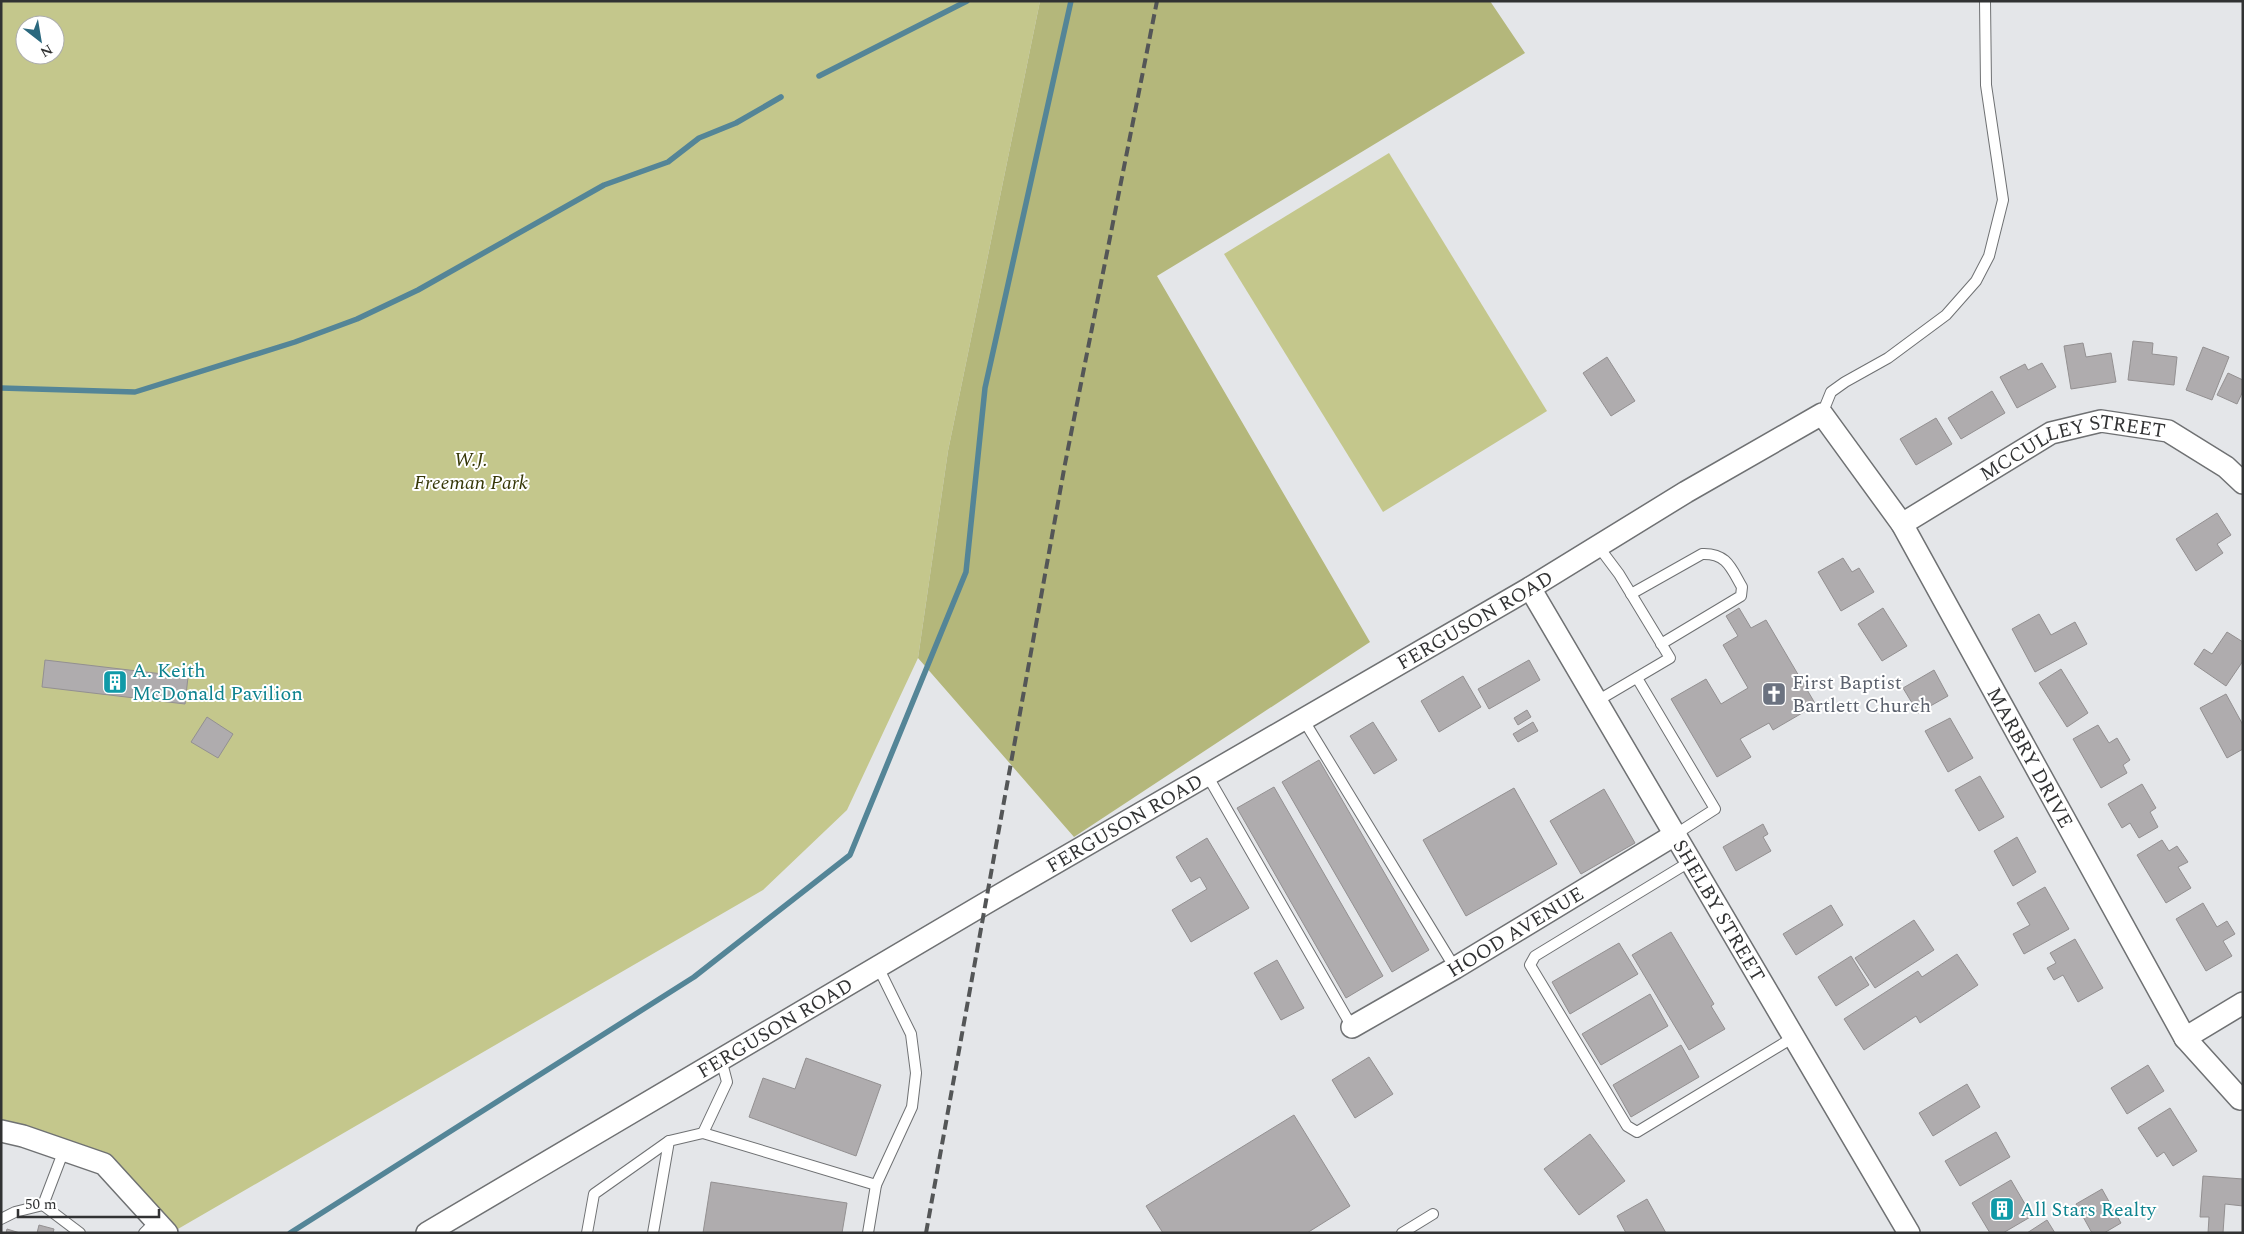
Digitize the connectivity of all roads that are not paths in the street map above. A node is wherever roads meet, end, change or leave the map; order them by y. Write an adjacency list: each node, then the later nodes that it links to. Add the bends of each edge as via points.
1 (1985, 1): 2 (lane, via 1986,84 2003,200 1989,256 1976,281 1946,315 1888,358 1832,392)
2 (1822, 414): 4 (street, MARBRY DRIVE); 5 (street, FERGUSON ROAD)
3 (2243, 483): 4 (street, MCCULLEY STREET, via 2226,467 2168,431 2102,421 2051,433)
4 (1902, 524): 20 (street, MARBRY DRIVE)
5 (1598, 546): 6 (street, FERGUSON ROAD); 7 (lane)
6 (1530, 588): 10 (street, SHELBY STREET); 11 (street, FERGUSON ROAD)
7 (1632, 594): 8 (lane); 8 (lane, via 1702,554 1714,554 1727,561 1737,578 1742,587 1741,596)
8 (1661, 644): 9 (lane, via 1670,658)
9 (1637, 678): 10 (lane); 13 (lane, via 1715,809)
10 (1597, 701): 13 (street, SHELBY STREET)
11 (1303, 719): 12 (street, FERGUSON ROAD); 16 (lane)
12 (1207, 775): 15 (street, FERGUSON ROAD); 18 (lane)
13 (1676, 834): 14 (street, SHELBY STREET); 16 (street, HOOD AVENUE)
14 (1691, 861): 19 (street, SHELBY STREET); 19 (lane, via 1535,956 1530,965 1626,1126 1637,1132)
15 (878, 967): 21 (street, FERGUSON ROAD); 27 (lane, via 911,1034 916,1073 912,1107)
16 (1455, 968): 18 (street, HOOD AVENUE)
17 (2243, 1003): 20 (street)
18 (1352, 1027)
19 (1794, 1037): 38 (street, SHELBY STREET)
20 (2185, 1038): 22 (street, MARBRY DRIVE)
21 (721, 1059): 24 (lane, via 726,1082); 33 (street, FERGUSON ROAD)
22 (2240, 1099)
23 (1, 1131): 26 (street)
24 (703, 1132): 25 (lane); 27 (lane)
25 (669, 1141): 34 (lane, via 594,1194); 35 (lane)
26 (64, 1150): 28 (lane); 31 (street, via 104,1164)
27 (876, 1185): 36 (lane)
28 (43, 1204): 30 (lane); 32 (lane)
29 (1433, 1214): 37 (lane)
30 (1, 1219)
31 (156, 1229)
32 (80, 1233)
33 (427, 1233)
34 (587, 1233)
35 (653, 1233)
36 (868, 1233)
37 (1402, 1233)
38 (1909, 1233)

